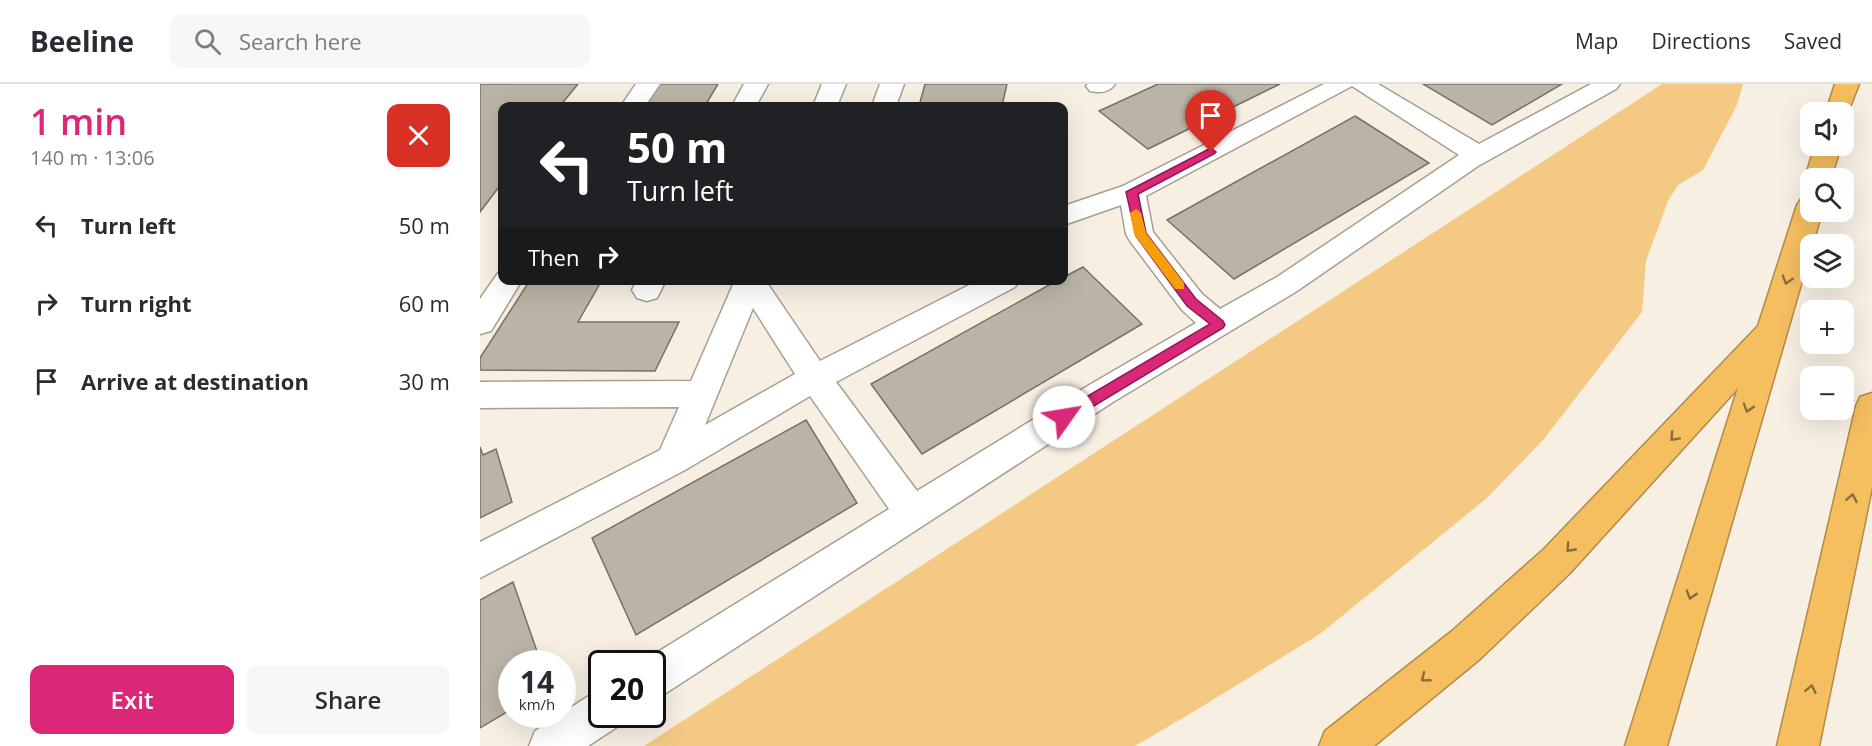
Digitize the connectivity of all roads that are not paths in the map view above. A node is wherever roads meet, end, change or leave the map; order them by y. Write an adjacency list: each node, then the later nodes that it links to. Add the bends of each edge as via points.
1 (648, 84): 9 (street)
2 (756, 84): 10 (street)
3 (834, 84): 11 (street)
4 (892, 84): 12 (street)
5 (1342, 84): 15 (street)
6 (1362, 84): 14 (street)
7 (1608, 84): 14 (street)
8 (1847, 84): 13 (highway)
9 (636, 102)
10 (746, 102)
11 (827, 102)
12 (885, 102)
13 (1841, 102)
14 (1478, 155): 23 (street, via 1287,284)
15 (1132, 192): 16 (street); 23 (street, via 1140,234 1192,302)
16 (1068, 215)
17 (1805, 222): 24 (highway, one-way to 24)
18 (505, 285): 22 (street)
19 (748, 285): 27 (street)
20 (753, 285): 25 (street)
21 (995, 285): 25 (street)
22 (480, 322)
23 (1219, 325): 30 (street, via 1102,393)
24 (1771, 332): 35 (highway, one-way to 35, via 1557,561 1466,645); 36 (highway, one-way to 36)
25 (815, 378): 29 (street); 30 (street)
26 (480, 395): 27 (street)
27 (698, 401): 29 (street)
28 (1872, 406): 37 (highway, one-way to 28)
29 (672, 460): 31 (street)
30 (913, 514): 32 (street)
31 (480, 561)
32 (666, 670)
33 (588, 721): 34 (street)
34 (550, 746)
35 (1340, 746)
36 (1646, 746)
37 (1798, 746)

